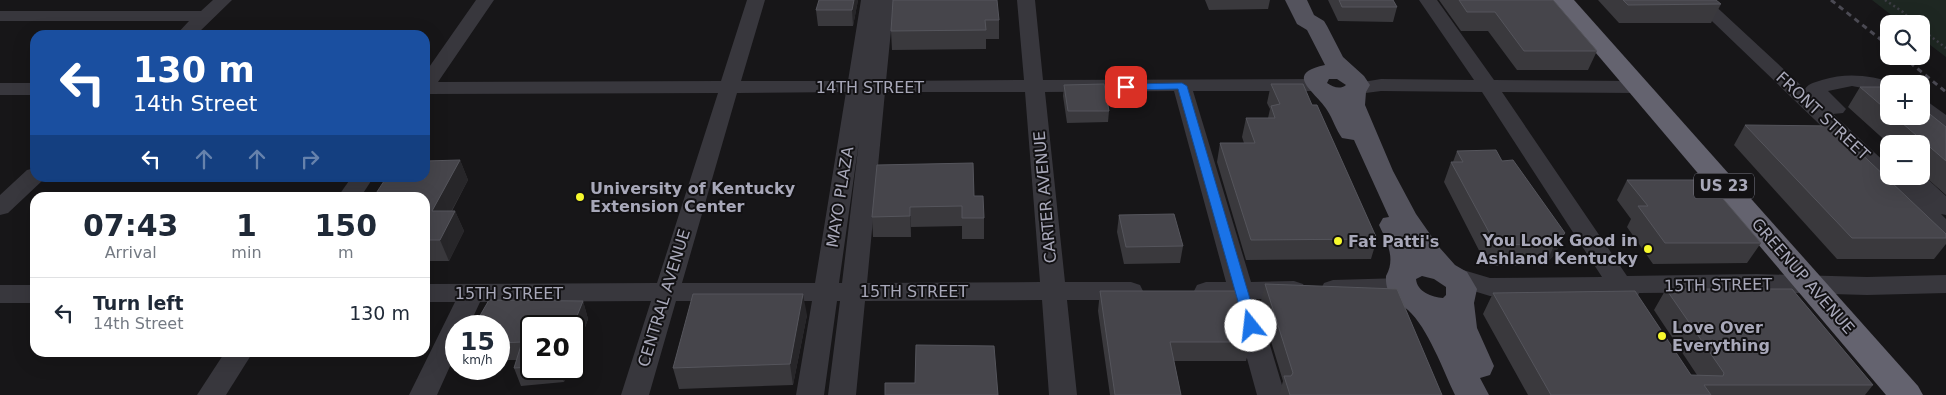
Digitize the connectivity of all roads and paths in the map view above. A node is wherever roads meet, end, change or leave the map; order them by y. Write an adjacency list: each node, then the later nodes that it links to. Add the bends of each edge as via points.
1 (223, 0): 14 (street)
2 (485, 0): 18 (street)
3 (756, 0): 24 (street, CENTRAL AVENUE)
4 (870, 0): 25 (street, MAYO PLAZA)
5 (885, 0): 25 (street, MAYO PLAZA)
6 (1026, 0): 26 (street, CARTER AVENUE)
7 (1428, 0): 21 (street)
8 (1562, 0): 27 (highway, GREENUP AVENUE / US 23)
9 (1699, 0): 38 (street, FRONT STREET)
10 (1885, 0): 12 (path)
11 (1300, 10): 19 (main road, via 1300,25 1320,67); 20 (main road, via 1316,26 1335,63)
12 (1906, 15)
13 (0, 16): 14 (street)
14 (205, 16): 15 (street)
15 (190, 30)
16 (1930, 36): 17 (path)
17 (1946, 48)
18 (430, 81)
19 (1320, 84): 20 (main road, via 1341,95); 23 (street, 14TH STREET); 42 (main road, via 1340,110 1391,219 1407,260)
20 (1358, 84): 21 (street); 43 (main road, via 1353,105 1386,182 1420,244)
21 (1488, 85): 27 (street); 41 (street)
22 (1880, 85): 33 (street, via 1840,79 1815,89)
23 (1182, 86): 26 (street, 14TH STREET); 47 (street)
24 (729, 87): 25 (street, 14TH STREET); 28 (street, 14TH STREET); 48 (street, CENTRAL AVENUE)
25 (866, 87): 26 (street, 14TH STREET); 49 (street, MAYO PLAZA); 50 (street, MAYO PLAZA)
26 (1035, 87): 44 (street, CARTER AVENUE)
27 (1638, 87): 40 (highway, GREENUP AVENUE / US 23)
28 (430, 88)
29 (0, 89): 30 (street)
30 (30, 89)
31 (1930, 113): 32 (street)
32 (1946, 125)
33 (1880, 148)
34 (30, 180): 36 (street)
35 (1921, 185): 37 (street)
36 (0, 208)
37 (1946, 208)
38 (1946, 232)
39 (1946, 284): 40 (street, 15TH STREET)
40 (1811, 285): 41 (street, 15TH STREET); 66 (highway, GREENUP AVENUE / US 23)
41 (1621, 286): 43 (street, 15TH STREET); 55 (street)
42 (1409, 287): 43 (main road, via 1442,308 1452,307); 47 (street); 64 (main road, via 1439,329)
43 (1462, 287): 65 (main road, via 1461,328)
44 (1054, 291): 45 (street, 15TH STREET); 50 (street, 15TH STREET); 62 (street, CARTER AVENUE)
45 (1154, 291)
46 (1183, 291): 47 (street)
47 (1241, 291): 63 (street)
48 (666, 292): 49 (street, 15TH STREET); 52 (street, 15TH STREET); 59 (street, CENTRAL AVENUE)
49 (825, 292): 50 (street, 15TH STREET); 60 (street, MAYO PLAZA)
50 (854, 292): 61 (street, MAYO PLAZA)
51 (430, 293): 52 (street, 15TH STREET)
52 (472, 293): 58 (street)
53 (0, 294): 54 (street)
54 (30, 294)
55 (1642, 317)
56 (237, 357): 57 (street)
57 (210, 395)
58 (423, 395)
59 (635, 395)
60 (810, 395)
61 (842, 395)
62 (1063, 395)
63 (1271, 395)
64 (1472, 395)
65 (1491, 395)
66 (1906, 395)

